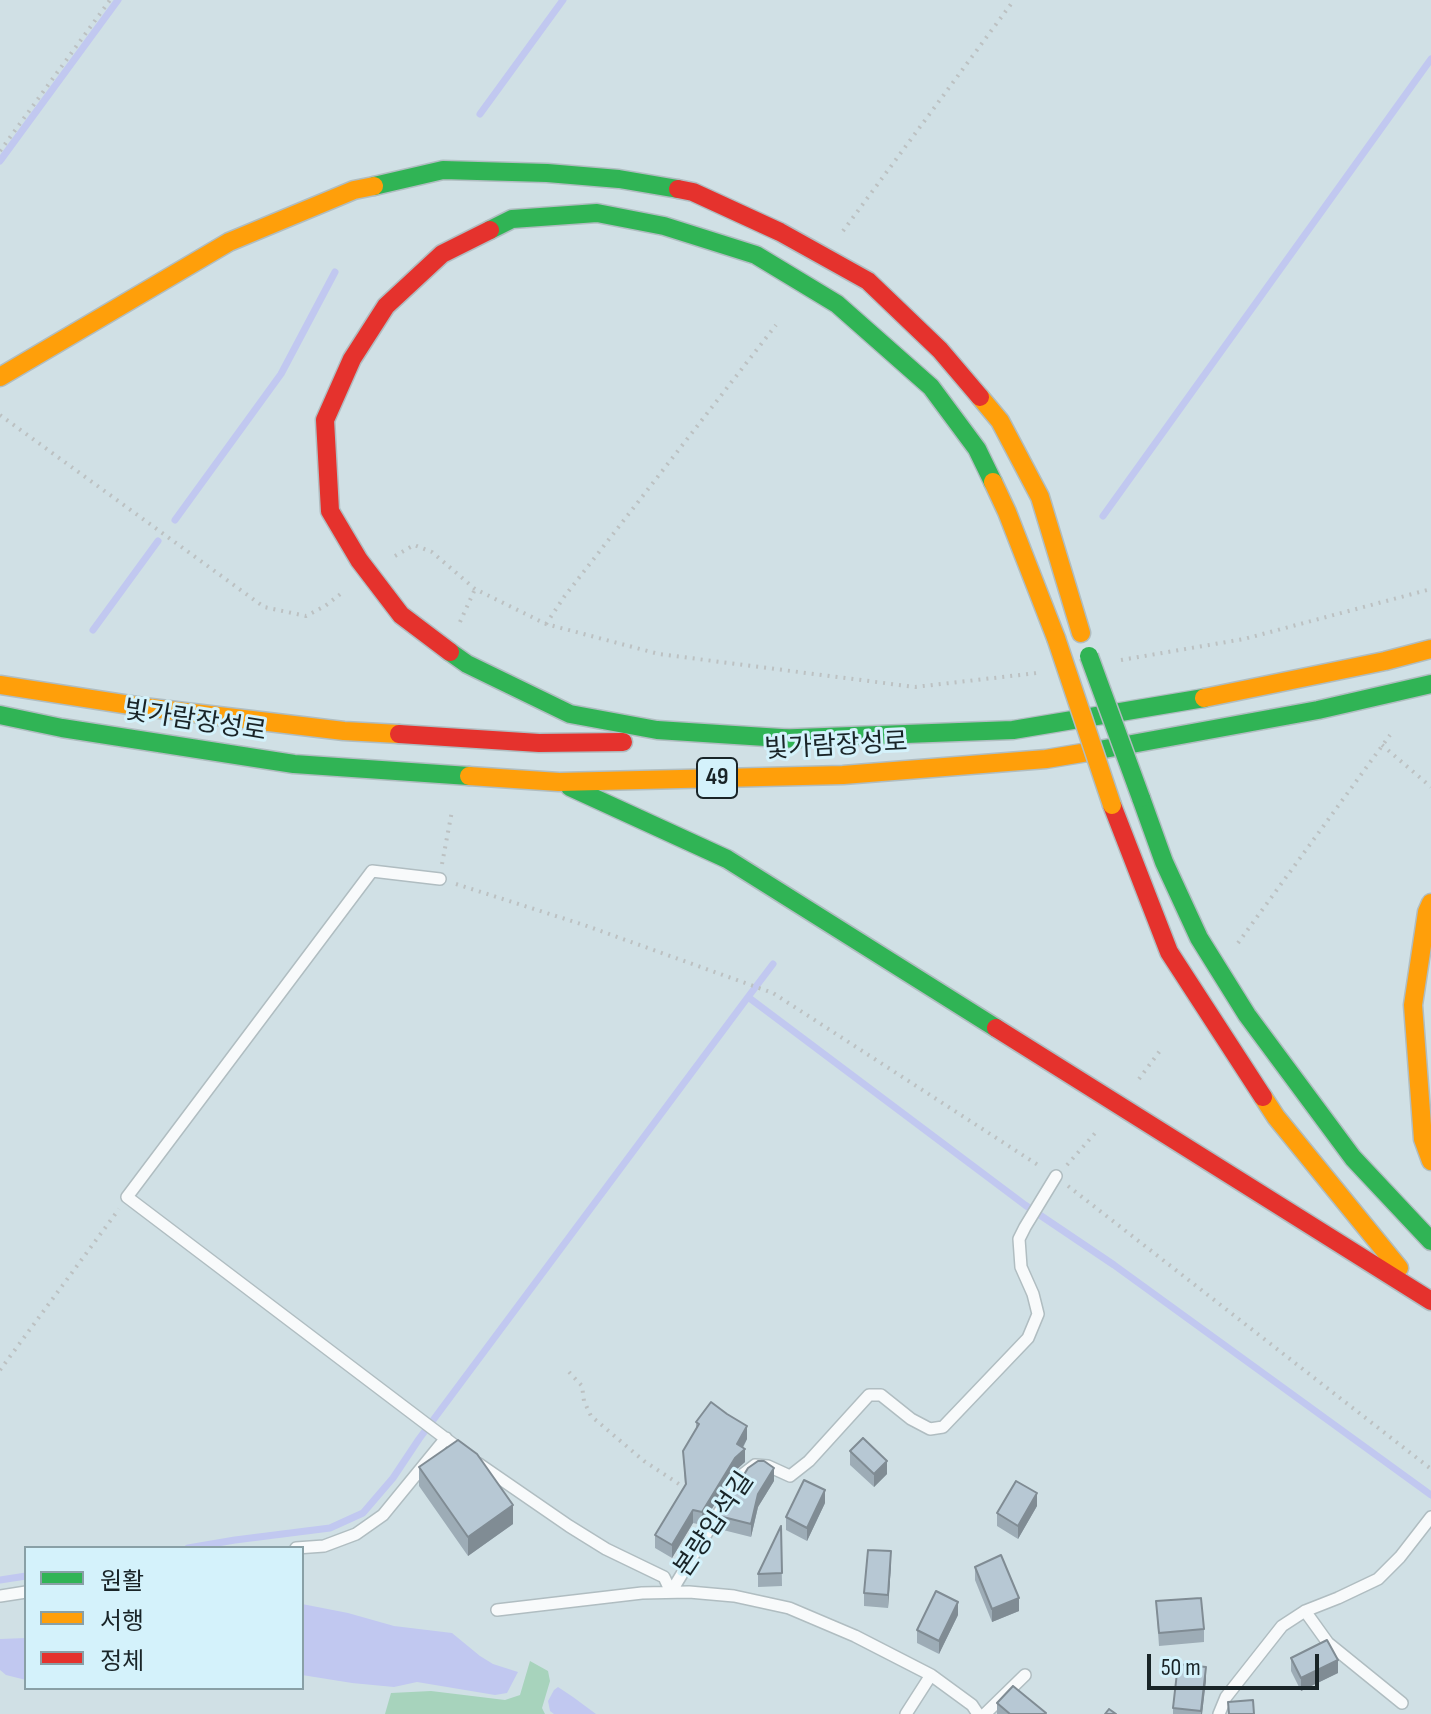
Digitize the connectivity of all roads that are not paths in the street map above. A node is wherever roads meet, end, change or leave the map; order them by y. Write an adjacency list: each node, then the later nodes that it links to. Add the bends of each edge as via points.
1 (0, 377): 12 (highway, bridge, via 229,242 354,190 443,170 619,179 693,192 868,281 940,350 1000,421 1040,497 1081,633 1164,862 1199,938 1247,1015 1353,1158)
2 (1431, 649): 6 (highway, 빛가람장성로 / 49, via 1204,698 1013,730)
3 (1431, 684): 7 (highway, 빛가람장성로 / 49, via 1046,759 843,775)
4 (0, 685): 6 (highway, 빛가람장성로 / 49, via 344,731 539,743)
5 (0, 715): 7 (highway, 빛가람장성로 / 49, via 294,764)
6 (797, 739): 13 (highway, bridge, via 657,730 570,714 467,664 401,615 359,560 330,511 325,420 352,359 386,306 442,254 512,219 597,213 664,226 756,255 837,304 931,387 977,449 1007,512 1169,952 1276,1117)
7 (559, 782): 13 (highway, via 727,859)
8 (440, 879): 14 (lane, 본량입석길, via 372,871 127,1197)
9 (1431, 903): 10 (highway, via 1413,1005 1423,1139)
10 (1431, 1161)
11 (1056, 1176): 18 (lane, 본량입석길, via 1019,1239 1021,1267 1038,1314 1028,1338 943,1427 930,1429 881,1395 869,1395 790,1476 755,1465 742,1475)
12 (1431, 1241)
13 (1425, 1297)
14 (441, 1434): 16 (lane, via 383,1515 356,1534); 18 (lane, 본량입석길, via 569,1526 664,1577)
15 (1430, 1518): 21 (lane, via 1378,1579)
16 (304, 1547)
17 (24, 1592): 19 (lane)
18 (671, 1592): 20 (lane, 본량입석길); 22 (lane, 본량입석길, via 734,1596 789,1608)
19 (0, 1596)
20 (497, 1610)
21 (1305, 1611): 24 (lane, via 1328,1643); 28 (lane, via 1282,1626 1226,1697)
22 (931, 1675): 25 (lane); 26 (lane, 본량입석길)
23 (1025, 1675): 27 (lane)
24 (1402, 1703)
25 (906, 1714)
26 (978, 1714)
27 (985, 1714)
28 (1219, 1714)

